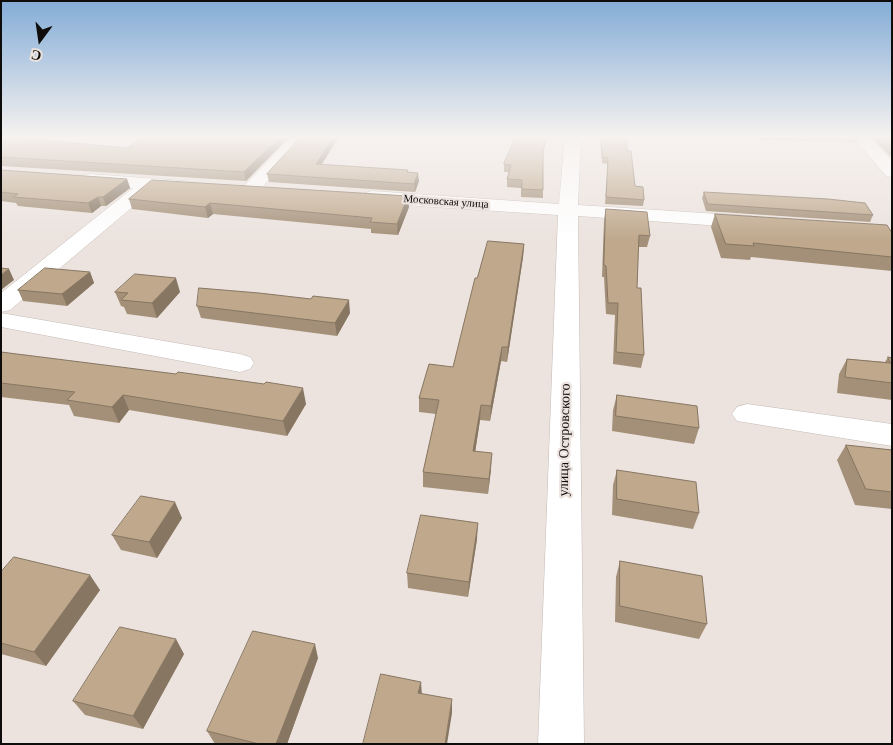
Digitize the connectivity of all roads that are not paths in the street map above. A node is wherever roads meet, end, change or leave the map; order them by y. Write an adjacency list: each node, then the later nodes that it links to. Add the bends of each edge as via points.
1 (261, 171): 6 (street, via 241,189)
2 (571, 171): 8 (street, улица Островского)
3 (71, 177): 4 (street)
4 (150, 183): 5 (street); 10 (street)
5 (205, 187)
6 (270, 191)
7 (350, 196): 8 (street, Московская улица)
8 (568, 209): 9 (street, Московская улица); 15 (street, улица Островского)
9 (764, 223)
10 (1, 305)
11 (1, 320): 12 (street)
12 (240, 363)
13 (747, 414): 14 (street)
14 (892, 435)
15 (561, 744)

